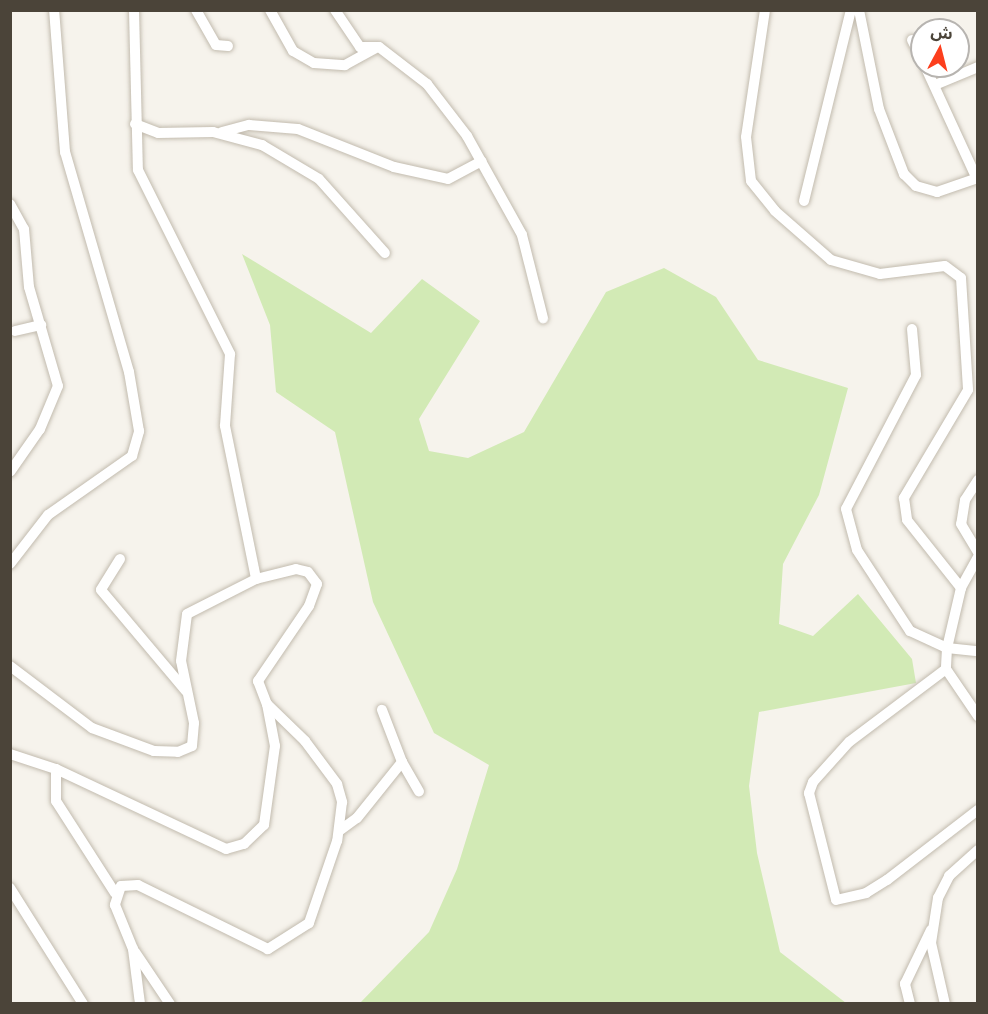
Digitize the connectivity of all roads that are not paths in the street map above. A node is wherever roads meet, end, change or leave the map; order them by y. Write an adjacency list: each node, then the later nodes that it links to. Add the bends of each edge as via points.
1 (54, 10): 30 (street, via 66,152 129,372 139,431 132,456 48,515)
2 (134, 10): 14 (street)
3 (196, 10): 9 (street, via 216,45)
4 (270, 10): 10 (street, via 292,51 328,68 345,65)
5 (335, 10): 10 (street, via 360,47)
6 (765, 10): 32 (street, via 746,138 751,181 775,211 831,260 880,274 945,266 961,278 968,390 904,498 907,520)
7 (851, 10): 18 (street)
8 (859, 10): 17 (street, via 879,109 904,174 916,186 937,192)
9 (228, 46)
10 (379, 47): 16 (street, via 427,84)
11 (978, 67): 13 (street)
12 (931, 78): 13 (street)
13 (934, 85): 17 (street)
14 (135, 124): 15 (street, via 175,135); 31 (street, via 138,170 230,354 225,426)
15 (219, 133): 16 (street, via 249,124 298,129 393,167 448,179); 20 (street, via 262,145 297,163)
16 (482, 160): 21 (street, via 522,235)
17 (977, 179)
18 (804, 201)
19 (10, 204): 22 (street, via 24,229 28,287)
20 (385, 253)
21 (543, 318)
22 (41, 326): 24 (street); 25 (street, via 58,386 40,429)
23 (912, 329): 33 (street, via 916,375 846,509 856,550 910,632)
24 (15, 331)
25 (10, 472)
26 (978, 480): 27 (street, via 965,500 961,524)
27 (978, 552)
28 (978, 557): 32 (street)
29 (120, 559): 37 (street, via 101,590)
30 (10, 564)
31 (256, 579): 37 (street, via 187,614 181,661); 38 (street, via 296,569 308,572 317,584 309,606 258,681)
32 (961, 588): 33 (street)
33 (947, 648): 34 (street); 36 (street)
34 (978, 651)
35 (10, 666): 37 (street, via 92,728 154,751 192,746)
36 (946, 669): 40 (street); 45 (street, via 849,742 813,782 809,793 836,900 866,893 887,880)
37 (186, 691)
38 (267, 704): 43 (street, via 276,746 268,806 260,831 244,844 226,849 208,843); 46 (street, via 337,784 342,801)
39 (381, 710): 42 (street)
40 (978, 717)
41 (10, 754): 43 (street)
42 (402, 762): 44 (street); 46 (street, via 357,818)
43 (56, 769): 49 (street, via 56,801)
44 (419, 792)
45 (978, 810)
46 (339, 831): 49 (street, via 309,923 268,949 138,885)
47 (978, 850): 50 (street, via 949,876)
48 (10, 888): 54 (street)
49 (116, 888): 51 (street)
50 (934, 926): 52 (street); 53 (street)
51 (133, 948): 55 (street); 56 (street)
52 (933, 963): 53 (street); 58 (street)
53 (915, 969): 57 (street, via 905,984)
54 (83, 1004)
55 (140, 1004)
56 (170, 1004)
57 (910, 1004)
58 (945, 1004)

